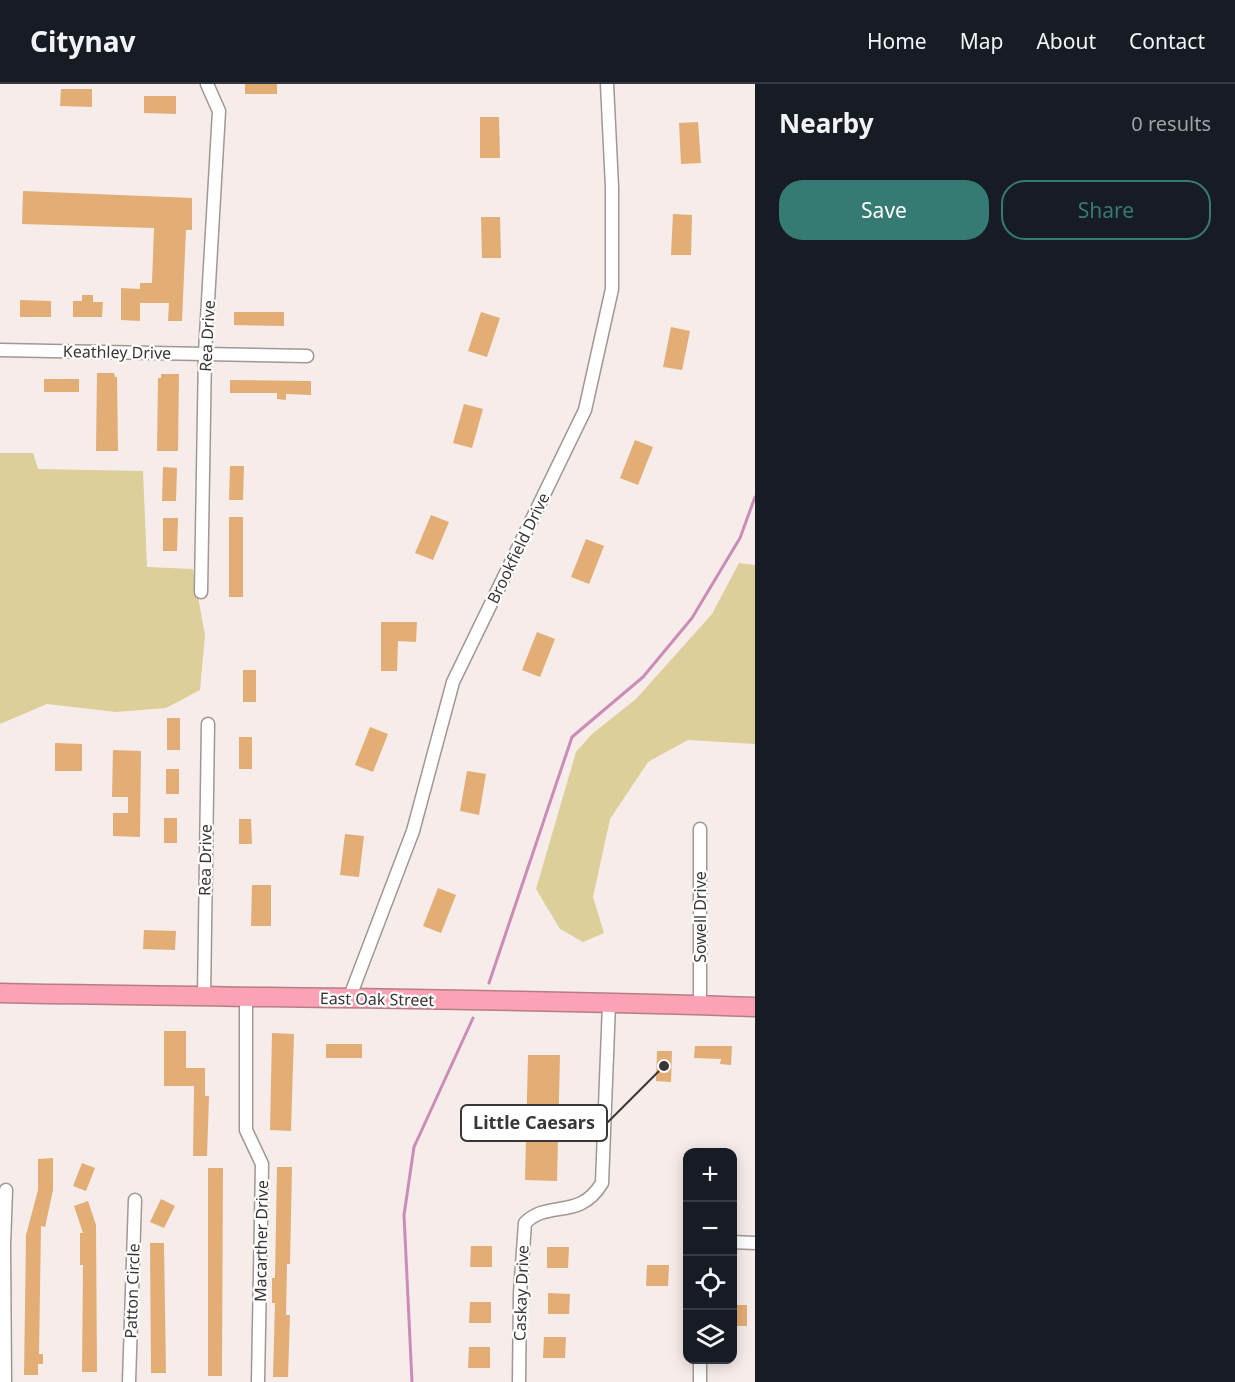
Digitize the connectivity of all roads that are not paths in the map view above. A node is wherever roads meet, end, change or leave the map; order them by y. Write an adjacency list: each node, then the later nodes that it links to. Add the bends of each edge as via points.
1 (207, 84): 4 (street, Rea Drive, via 219,111)
2 (607, 84): 12 (street, Brookfield Drive, via 612,289 585,410 453,682 413,831)
3 (0, 350): 4 (street, Keathley Drive)
4 (205, 353): 5 (street, Keathley Drive); 6 (street, Rea Drive)
5 (307, 356)
6 (201, 592)
7 (208, 724): 11 (street, Rea Drive)
8 (700, 830): 14 (street, Sowell Drive)
9 (0, 993): 11 (highway, East Oak Street)
10 (246, 995): 11 (highway, East Oak Street); 12 (highway, East Oak Street); 24 (street, Macarther Drive, via 246,1130 262,1164)
11 (204, 996)
12 (349, 999): 13 (highway, East Oak Street)
13 (609, 1004): 14 (highway, East Oak Street); 25 (street, Caskay Drive, via 602,1183 586,1203 532,1216 525,1223)
14 (700, 1005): 15 (highway, East Oak Street)
15 (755, 1007)
16 (6, 1190): 20 (street)
17 (135, 1200): 23 (street, Patton Circle)
18 (737, 1242): 19 (street)
19 (755, 1243)
20 (2, 1245): 22 (street)
21 (700, 1364): 26 (street)
22 (5, 1382)
23 (129, 1382)
24 (258, 1382)
25 (519, 1382)
26 (700, 1382)

